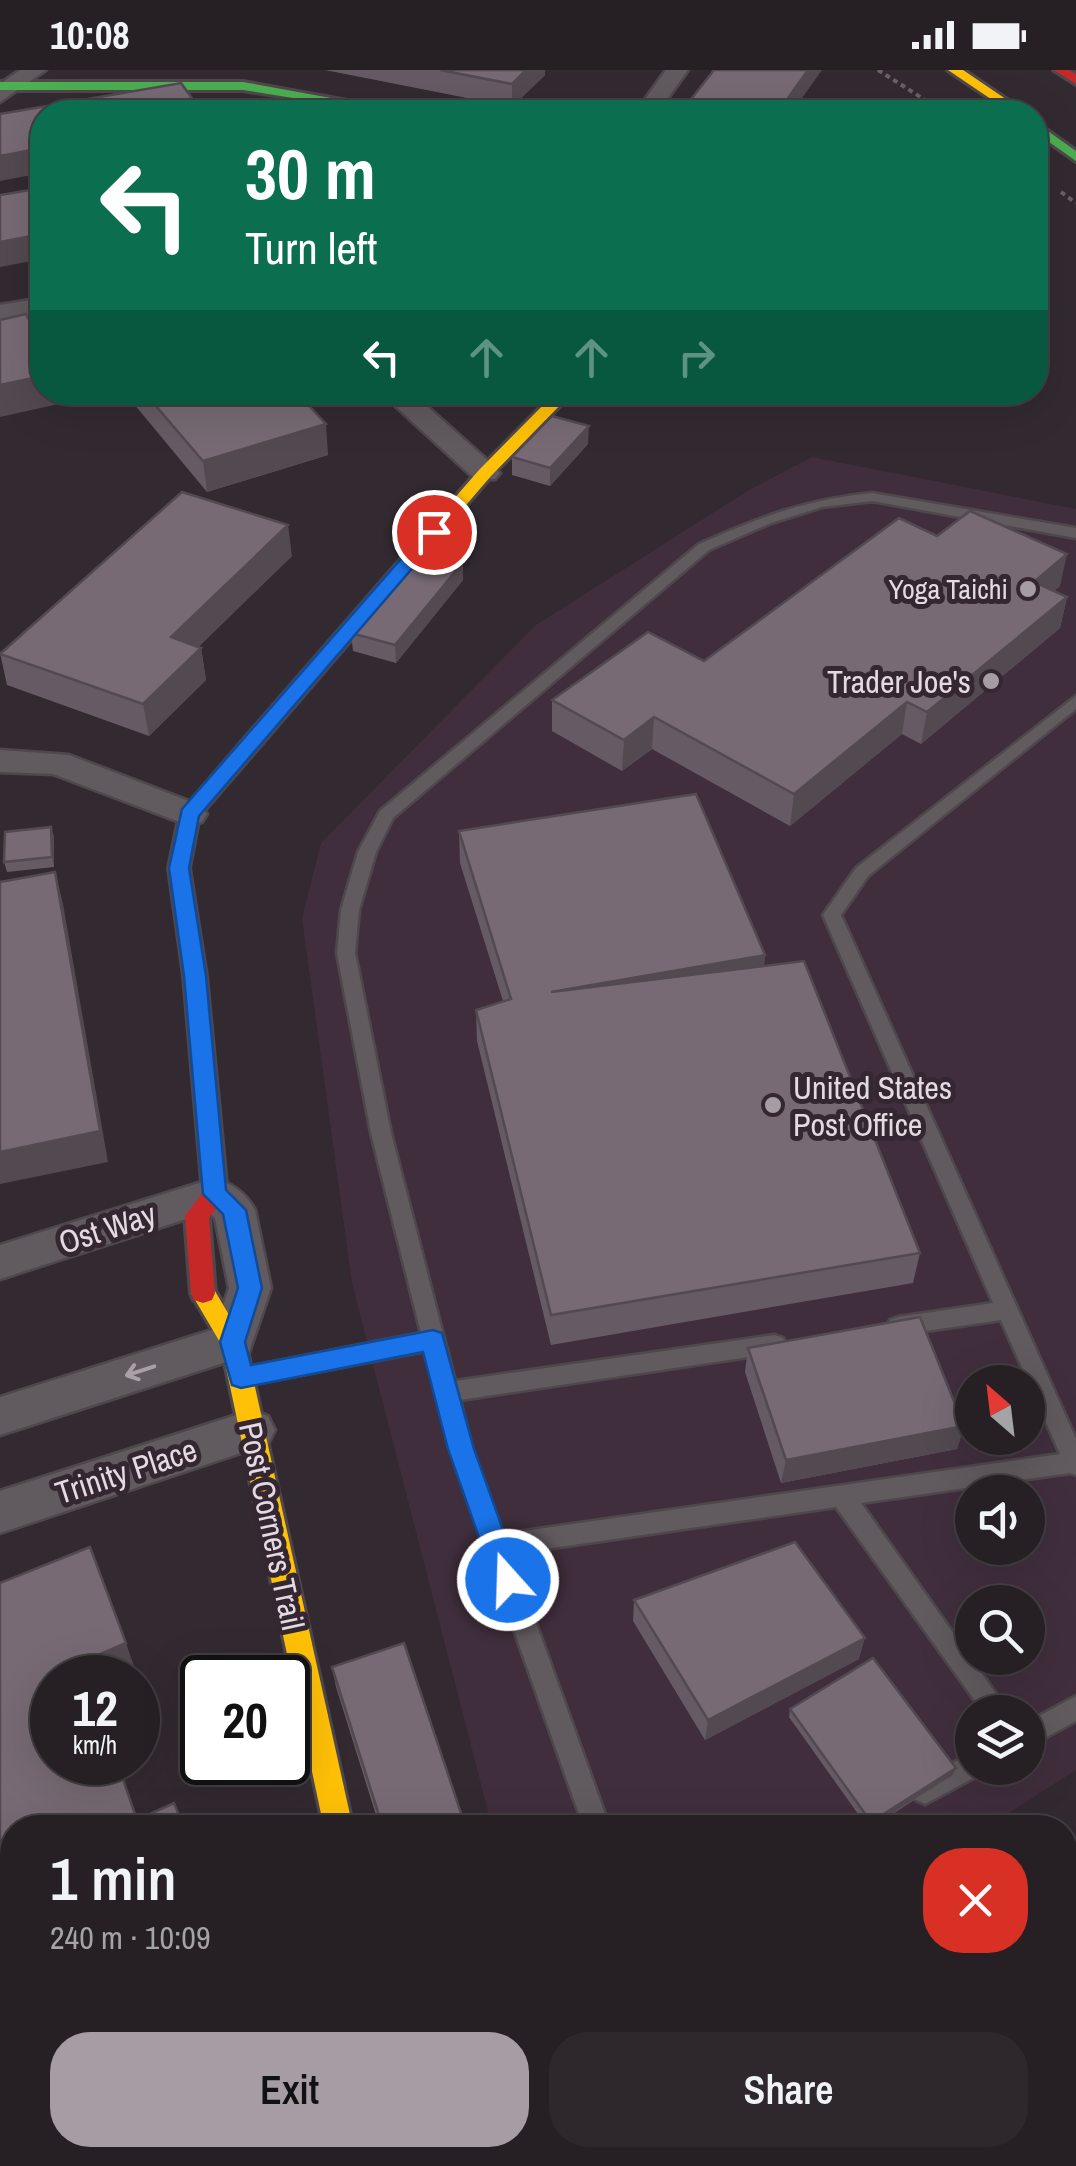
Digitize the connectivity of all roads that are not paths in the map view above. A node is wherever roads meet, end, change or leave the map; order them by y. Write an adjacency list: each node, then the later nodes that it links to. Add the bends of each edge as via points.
1 (34, 70): 6 (street)
2 (677, 70): 8 (street)
3 (954, 70): 9 (main road)
4 (1060, 70): 5 (main road)
5 (1076, 80)
6 (4, 90): 7 (main road, via 243,86)
7 (328, 100)
8 (656, 100)
9 (998, 100)
10 (1048, 134): 11 (main road)
11 (1076, 154)
12 (30, 308): 13 (street)
13 (0, 313)
14 (409, 405): 16 (street)
15 (552, 405): 16 (main road)
16 (485, 473): 20 (main road)
17 (1076, 533): 25 (lane, via 872,497 820,503 766,520 704,547 386,815 350,910 346,954 381,1134)
18 (1076, 701): 23 (lane, via 862,872 832,915)
19 (0, 762): 20 (street, via 57,763)
20 (190, 814): 21 (main road, via 179,868)
21 (215, 1194): 22 (street, Ost Way); 27 (street, via 234,1210 250,1288)
22 (0, 1262)
23 (1008, 1310): 24 (lane); 31 (lane)
24 (872, 1330)
25 (433, 1340): 27 (lane); 28 (lane)
26 (794, 1342): 28 (lane)
27 (237, 1360): 29 (street, one-way to 29); 30 (main road, Post Corners Trail)
28 (446, 1392): 34 (lane)
29 (0, 1416)
30 (252, 1430): 33 (street, Trinity Place); 40 (main road, Post Corners Trail)
31 (1075, 1464): 32 (lane)
32 (842, 1496): 34 (lane); 35 (lane)
33 (0, 1512)
34 (496, 1546): 41 (lane)
35 (985, 1695)
36 (1076, 1708): 37 (lane)
37 (1045, 1725)
38 (955, 1774): 39 (lane)
39 (907, 1801)
40 (335, 1815)
41 (592, 1815)

